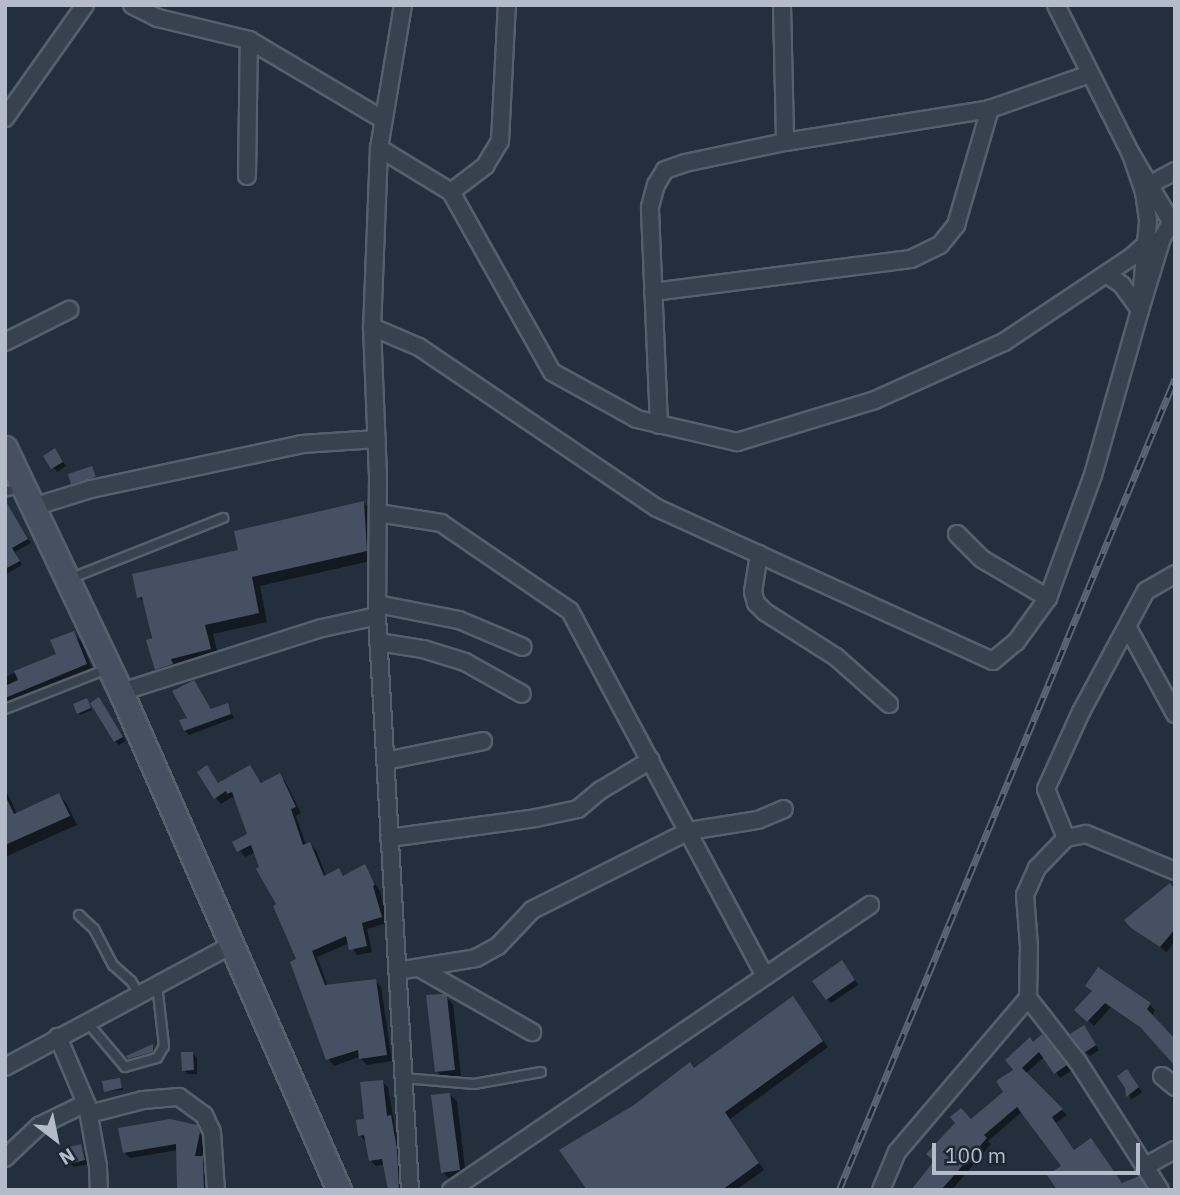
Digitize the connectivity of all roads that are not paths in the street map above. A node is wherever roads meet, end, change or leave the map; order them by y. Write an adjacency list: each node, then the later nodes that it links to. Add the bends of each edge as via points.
1 (85, 5): 10 (street)
2 (132, 5): 7 (street, via 158,18)
3 (403, 5): 11 (street)
4 (507, 5): 18 (street, via 500,141 485,166)
5 (782, 5): 12 (street)
6 (1056, 5): 8 (street)
7 (249, 40): 11 (street); 16 (street)
8 (1090, 74): 9 (street); 14 (street)
9 (990, 109): 12 (street); 22 (street, via 956,225 940,245 911,259)
10 (5, 118)
11 (382, 119): 13 (street)
12 (785, 142): 22 (street, via 665,170 650,207)
13 (379, 148): 18 (street); 25 (street)
14 (1131, 154): 17 (street); 20 (street, via 1144,192)
15 (1175, 171): 17 (street)
16 (247, 176)
17 (1149, 185): 19 (street)
18 (451, 192): 27 (street, via 552,372 637,419)
19 (1174, 222): 24 (street, via 1151,268)
20 (1146, 244): 21 (street); 24 (street)
21 (1107, 274): 24 (street, via 1122,285); 27 (street, via 1004,342 875,400 737,442)
22 (653, 292): 27 (street)
23 (69, 310): 26 (street)
24 (1140, 310): 38 (street, via 1093,475)
25 (372, 327): 28 (street); 35 (street, via 419,346 657,508)
26 (5, 342)
27 (659, 425)
28 (377, 439): 31 (street, via 302,444 91,489); 32 (street)
29 (5, 448): 30 (main road)
30 (14, 489): 31 (main road)
31 (33, 507): 37 (main road)
32 (378, 513): 39 (street); 50 (street, via 441,523 561,603 576,621)
33 (223, 518): 37 (lane)
34 (957, 534): 38 (street, via 982,559)
35 (759, 554): 38 (street, via 993,661 1016,642); 46 (street, via 753,592 756,603 836,657)
36 (1175, 574): 40 (street, via 1146,591)
37 (67, 580): 43 (main road)
38 (1048, 598)
39 (377, 610): 41 (street); 42 (street, via 459,620); 44 (street)
40 (1128, 628): 48 (street); 55 (street, via 1081,712 1046,789)
41 (378, 642): 45 (street, via 465,662); 51 (street)
42 (523, 647)
43 (109, 668): 44 (main road); 47 (lane)
44 (121, 692): 59 (main road)
45 (522, 694)
46 (889, 705)
47 (5, 709)
48 (1175, 714)
49 (483, 741): 51 (street)
50 (651, 760): 53 (street); 54 (street, via 578,809)
51 (385, 761): 54 (street)
52 (784, 809): 53 (street, via 758,820)
53 (689, 831): 60 (street, via 533,910 498,946 476,958); 62 (street)
54 (389, 838): 61 (street)
55 (1066, 838): 56 (street, via 1086,834); 65 (street, via 1037,868 1025,895)
56 (1172, 864)
57 (870, 905): 62 (street)
58 (79, 915): 64 (lane)
59 (233, 944): 63 (street); 78 (main road)
60 (421, 969): 61 (street); 67 (street)
61 (397, 971): 71 (street)
62 (765, 976): 80 (street)
63 (157, 984): 64 (street); 66 (lane, via 164,1046 157,1058 125,1067)
64 (139, 994): 66 (street)
65 (1028, 998): 75 (street, via 1078,1062); 81 (street, via 897,1152)
66 (86, 1022): 68 (street)
67 (532, 1032)
68 (58, 1037): 69 (street); 72 (street)
69 (5, 1067)
70 (541, 1072): 71 (lane, via 474,1084)
71 (403, 1078): 79 (street)
72 (87, 1108): 74 (street, via 39,1126); 76 (street); 77 (street, via 179,1097 204,1115 212,1132)
73 (1175, 1150): 75 (street)
74 (5, 1158)
75 (1144, 1167): 82 (street)
76 (99, 1190)
77 (216, 1190)
78 (338, 1190)
79 (410, 1190)
80 (451, 1190)
81 (881, 1190)
82 (1160, 1190)

